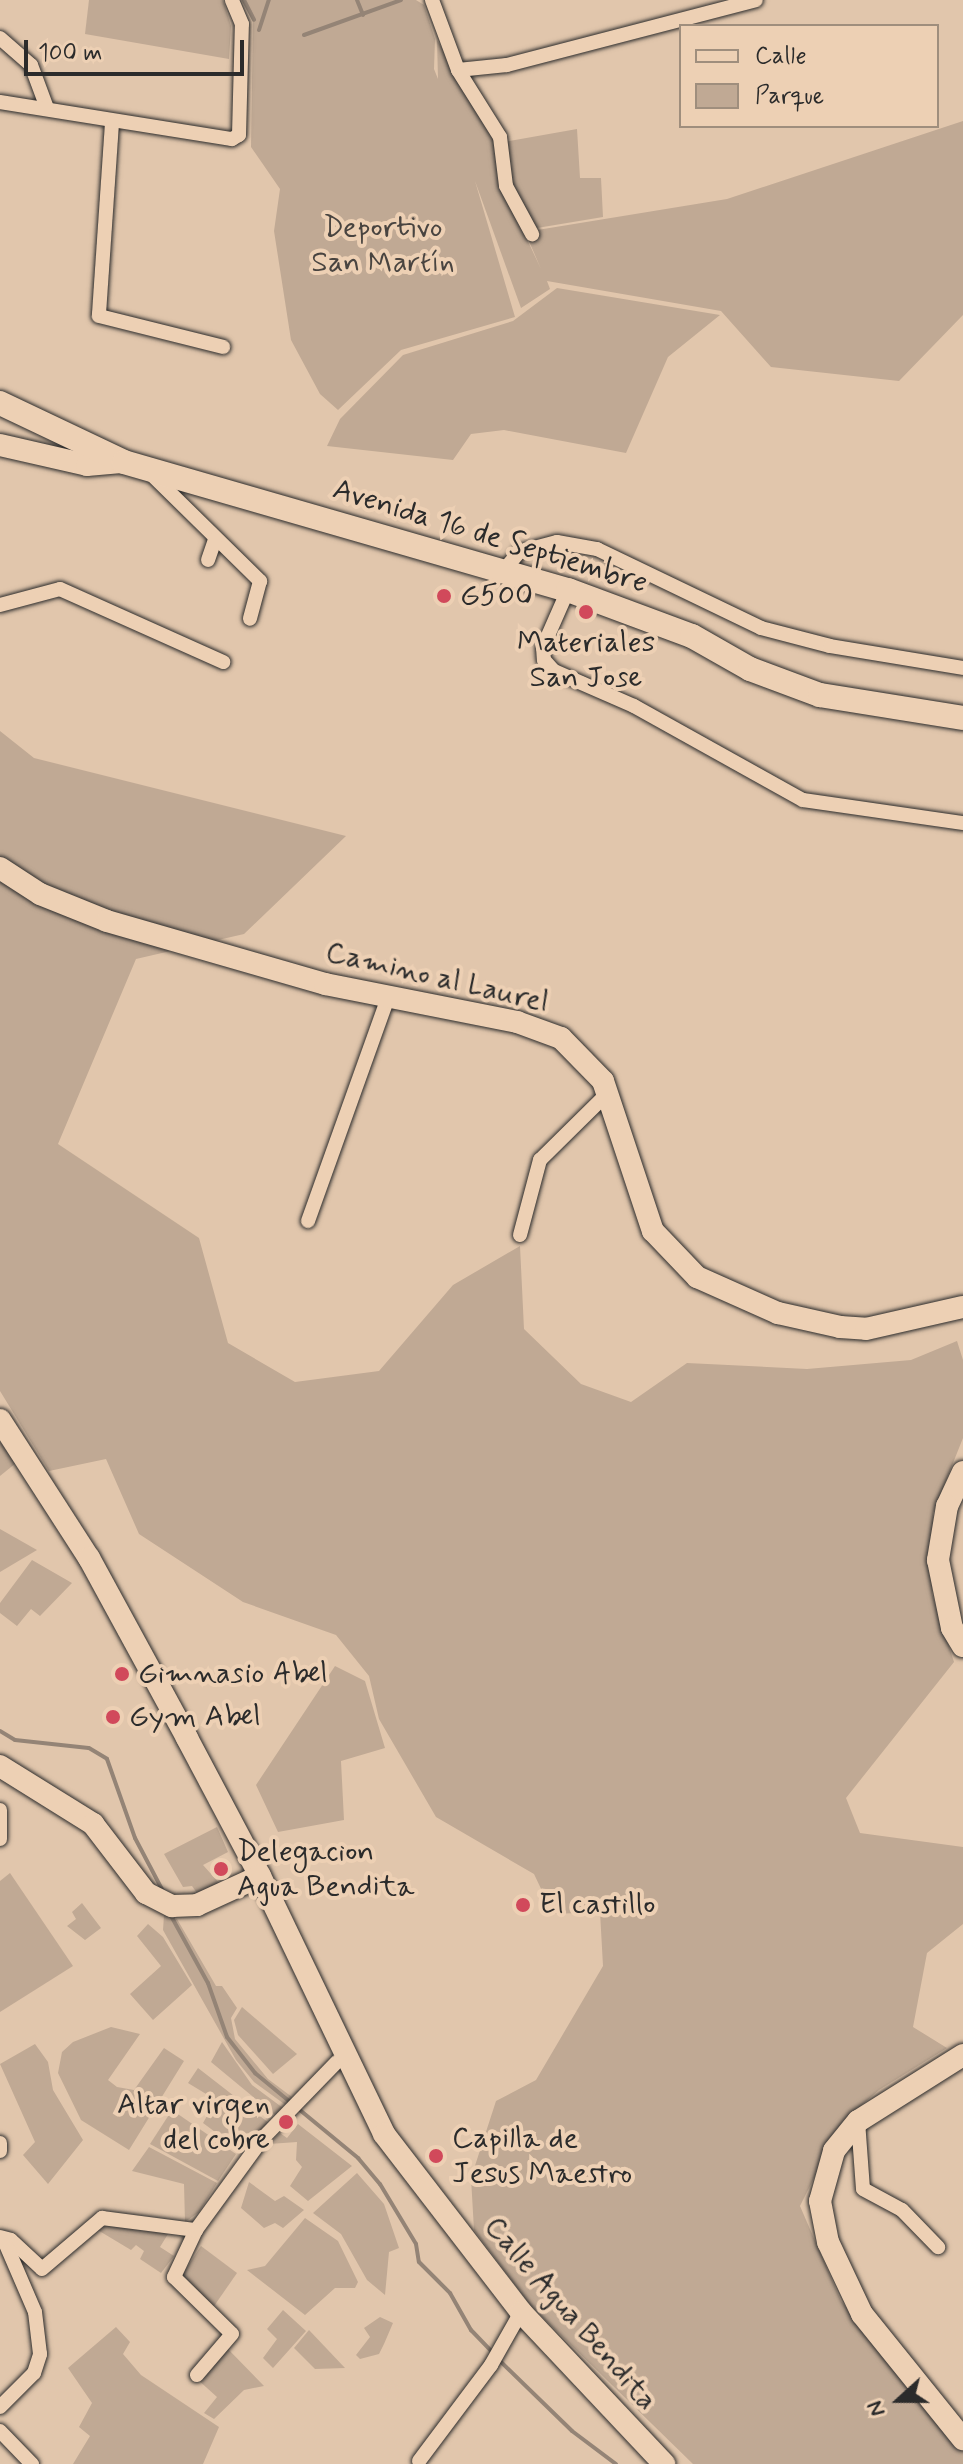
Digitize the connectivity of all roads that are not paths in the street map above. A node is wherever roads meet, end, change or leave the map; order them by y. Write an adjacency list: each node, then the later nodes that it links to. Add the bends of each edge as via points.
1 (232, 0): 8 (street, via 242,24 240,124 232,139)
2 (432, 0): 5 (street)
3 (756, 0): 5 (street, via 507,65)
4 (0, 38): 7 (street, via 31,65)
5 (458, 70): 9 (street, via 500,137 506,186)
6 (0, 102): 7 (street)
7 (47, 108): 8 (street)
8 (112, 123): 10 (street, via 99,316)
9 (532, 234)
10 (223, 347)
11 (0, 403): 13 (main road, Avenida 16 de Septiembre)
12 (0, 445): 13 (main road, via 87,465)
13 (135, 465): 14 (street); 16 (main road, Avenida 16 de Septiembre)
14 (215, 540): 15 (street); 19 (street, via 260,581)
15 (208, 560)
16 (504, 570): 17 (main road, Avenida 16 de Septiembre); 21 (street, via 519,552 557,542 597,549 761,628 830,646)
17 (568, 590): 22 (main road, Avenida 16 de Septiembre, via 692,636 750,669 820,695); 23 (street, via 543,647 547,665 634,706 771,787 816,804)
18 (0, 605): 20 (street, via 60,589)
19 (250, 619)
20 (223, 662)
21 (963, 668)
22 (963, 718)
23 (963, 823)
24 (0, 868): 25 (main road, Camino al Laurel, via 40,894 107,921)
25 (387, 1000): 26 (main road, Camino al Laurel, via 517,1022 561,1038); 27 (street)
26 (608, 1093): 28 (street, via 540,1160); 29 (main road, Camino al Laurel, via 647,1219 697,1277 778,1313 840,1327 866,1329)
27 (308, 1221)
28 (520, 1235)
29 (963, 1307)
30 (0, 1420): 36 (main road, Calle Agua Bendita, via 89,1558)
31 (963, 1472): 32 (main road, via 947,1506 938,1560 952,1628)
32 (963, 1646)
33 (0, 1766): 36 (main road, via 93,1824 146,1893 165,1902 197,1905)
34 (0, 1810): 35 (street)
35 (0, 1839)
36 (260, 1876): 45 (main road, Calle Agua Bendita, via 384,2134)
37 (963, 2055): 39 (main road)
38 (337, 2062): 42 (street, via 263,2138)
39 (858, 2121): 44 (street, via 863,2189 902,2210); 49 (main road, via 834,2151 822,2185 828,2242 862,2314)
40 (0, 2143): 41 (street)
41 (0, 2151)
42 (196, 2230): 43 (street, via 102,2218 42,2269); 46 (street, via 174,2277 232,2334)
43 (1, 2234): 47 (street, via 35,2312 40,2354 34,2373)
44 (938, 2247)
45 (521, 2312): 50 (street, via 491,2365); 51 (main road, Calle Agua Bendita)
46 (197, 2375)
47 (0, 2407)
48 (0, 2431): 52 (street)
49 (963, 2439)
50 (419, 2461)
51 (652, 2461)
52 (32, 2464)

